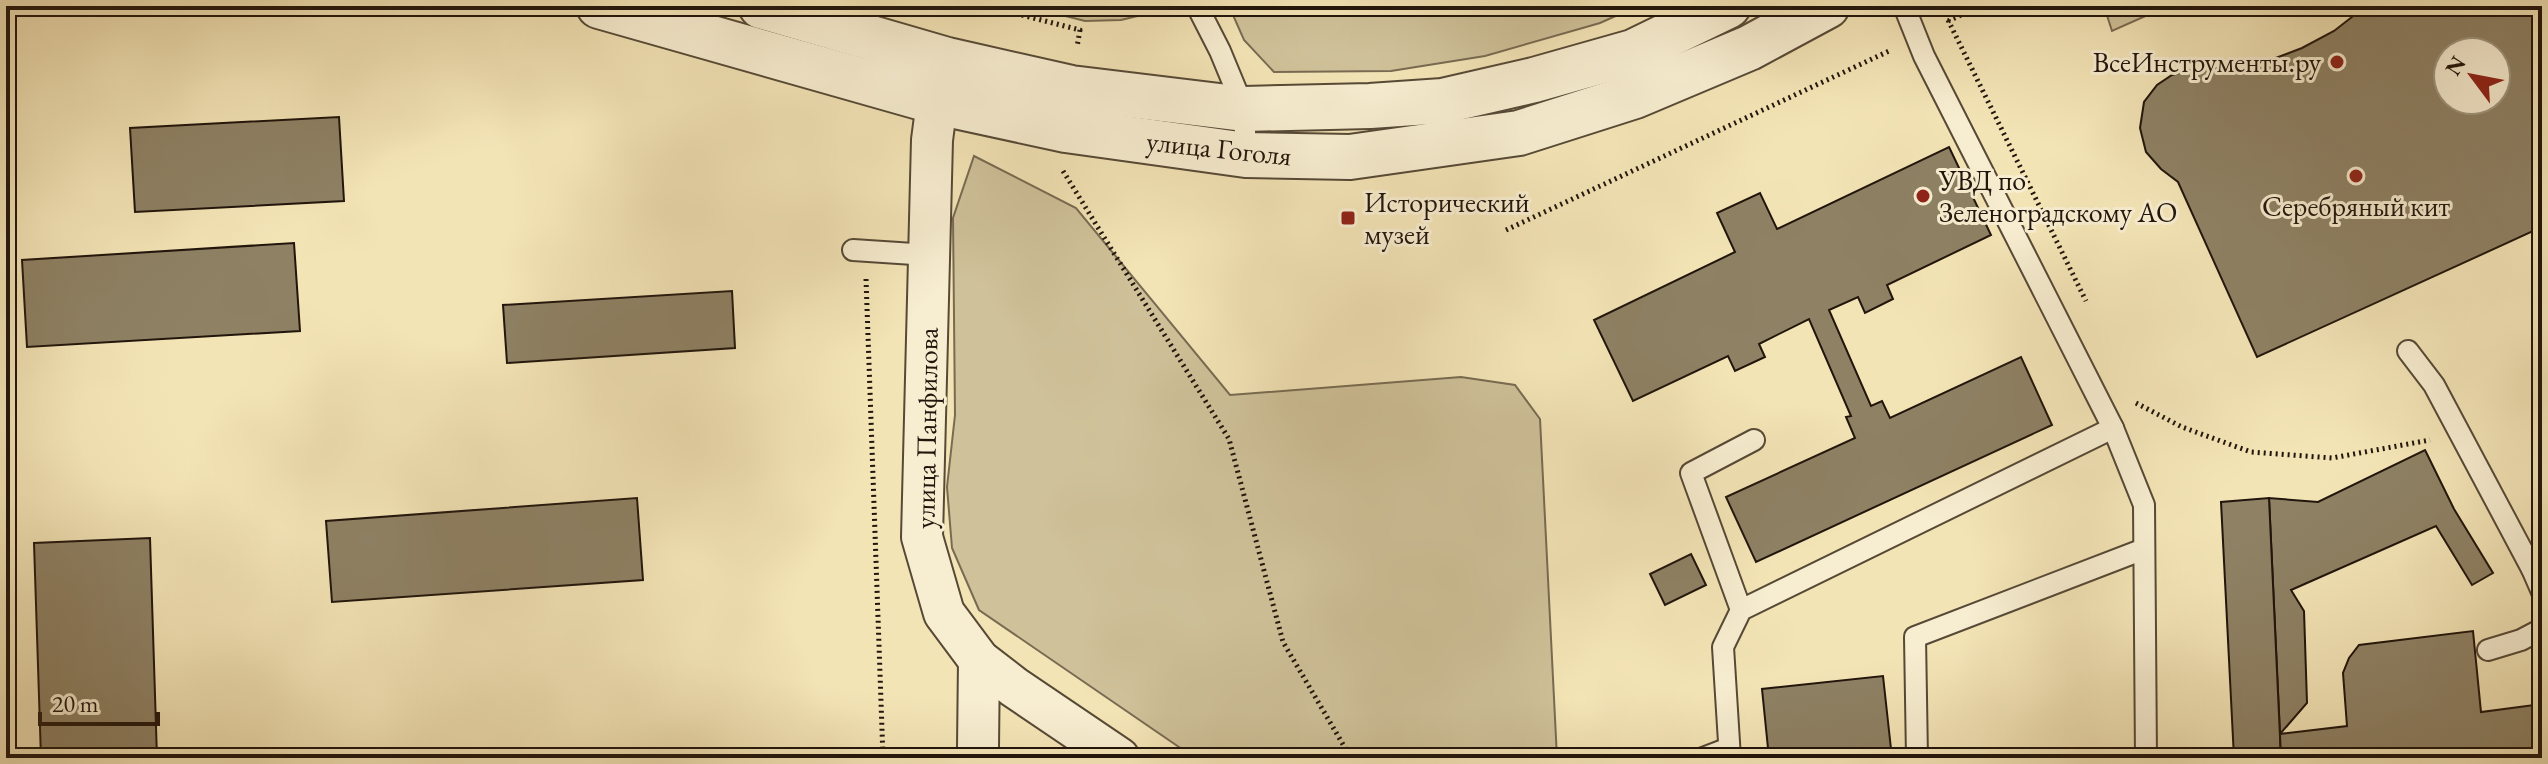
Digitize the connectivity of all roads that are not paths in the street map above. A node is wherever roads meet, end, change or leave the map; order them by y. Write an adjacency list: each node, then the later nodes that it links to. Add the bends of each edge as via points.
1 (599, 6): 8 (street, улица Гоголя)
2 (761, 6): 7 (street, улица Гоголя)
3 (1197, 6): 9 (lane)
4 (1728, 6): 9 (street, улица Гоголя, via 1633,52 1443,101)
5 (1827, 6): 10 (street, улица Гоголя, via 1749,48 1635,96 1519,133 1350,157)
6 (1904, 6): 14 (lane)
7 (947, 60): 8 (street, улица Панфилова); 9 (street, улица Гоголя, via 1071,88)
8 (937, 102): 10 (street, улица Гоголя, via 1066,130); 12 (street, улица Панфилова)
9 (1244, 109): 10 (lane)
10 (1246, 155)
11 (859, 250): 12 (lane)
12 (929, 255): 22 (street, улица Панфилова, via 922,537 944,613)
13 (2408, 351): 17 (lane, via 2434,385)
14 (2113, 428): 16 (lane, via 2144,505); 19 (lane)
15 (1754, 440): 19 (lane, via 1691,473)
16 (2144, 549): 27 (lane, via 1915,637); 28 (lane)
17 (2537, 565): 18 (lane)
18 (2542, 592)
19 (1741, 610): 24 (lane, via 1723,647)
20 (2542, 629): 21 (lane)
21 (2488, 650)
22 (979, 660): 23 (street); 25 (street, улица Панфилова)
23 (979, 753)
24 (1730, 753): 26 (lane)
25 (1119, 758)
26 (1703, 758)
27 (1917, 758)
28 (2146, 758)

